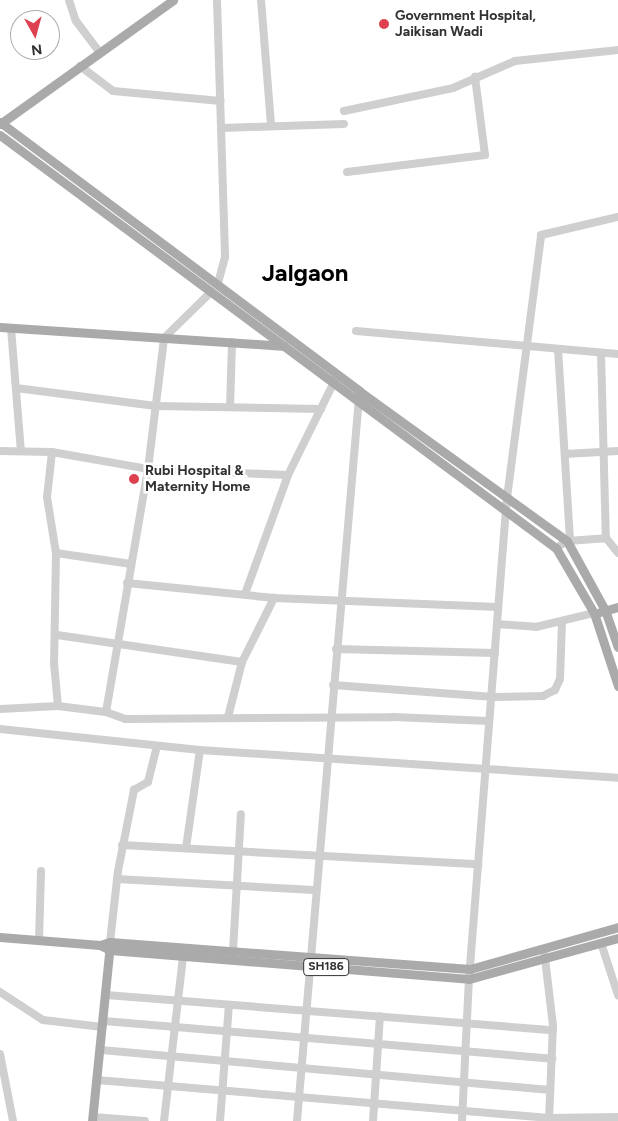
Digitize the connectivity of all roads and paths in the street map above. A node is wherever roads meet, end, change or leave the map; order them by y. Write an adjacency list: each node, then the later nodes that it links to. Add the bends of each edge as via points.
1 (69, 0): 6 (street, via 76,21)
2 (173, 0): 6 (main road)
3 (217, 0): 9 (street)
4 (261, 0): 12 (street)
5 (618, 50): 8 (street, via 515,61)
6 (98, 52): 7 (main road)
7 (80, 66): 9 (street, via 113,91); 11 (main road)
8 (475, 77): 10 (street, via 453,88); 16 (street, via 485,155)
9 (221, 101): 14 (street)
10 (344, 111)
11 (0, 123): 18 (main road)
12 (271, 124): 13 (street); 14 (street)
13 (344, 124)
14 (222, 128): 18 (street, via 225,257)
15 (0, 135): 19 (main road)
16 (347, 172)
17 (617, 217): 26 (street, via 541,235)
18 (218, 284): 27 (main road)
19 (211, 292): 23 (street); 25 (main road)
20 (0, 327): 21 (main road)
21 (11, 328): 23 (main road); 32 (street)
22 (356, 331): 26 (street)
23 (164, 338): 24 (main road); 34 (street)
24 (232, 342): 25 (main road); 35 (street)
25 (284, 346): 27 (main road); 31 (main road)
26 (526, 346): 28 (street); 45 (street)
27 (302, 347): 31 (main road)
28 (558, 349): 29 (street); 42 (street)
29 (601, 353): 30 (street); 41 (street)
30 (618, 354)
31 (336, 379): 33 (main road); 36 (street)
32 (16, 388): 34 (street); 39 (street)
33 (359, 396): 45 (main road); 46 (main road); 56 (street)
34 (156, 406): 35 (street); 43 (street)
35 (230, 407): 36 (street)
36 (321, 409): 44 (street)
37 (0, 451): 39 (street)
38 (618, 451): 41 (street)
39 (21, 452): 40 (street)
40 (52, 452): 43 (street); 51 (street, via 47,496)
41 (602, 452): 42 (street); 47 (street)
42 (565, 454): 48 (street)
43 (148, 469): 44 (street); 52 (street)
44 (288, 475): 54 (street)
45 (507, 498): 46 (street); 48 (main road)
46 (506, 513): 49 (main road); 58 (street)
47 (606, 538): 48 (street); 50 (street)
48 (568, 540): 49 (street); 59 (main road)
49 (556, 548): 60 (main road)
50 (618, 553)
51 (56, 554): 52 (street); 63 (street)
52 (131, 564): 53 (street)
53 (127, 583): 54 (street); 64 (street)
54 (245, 594): 55 (street)
55 (274, 598): 56 (street); 68 (street)
56 (340, 602): 58 (street); 66 (street)
57 (618, 607): 59 (main road)
58 (498, 608): 62 (street)
59 (605, 610): 60 (main road); 65 (main road)
60 (594, 613): 61 (street); 70 (main road)
61 (562, 623): 62 (street, via 536,627); 71 (street, via 560,679 555,690 522,698)
62 (497, 624): 67 (street)
63 (57, 635): 64 (street); 72 (street, via 54,663)
64 (117, 643): 68 (street); 74 (street)
65 (618, 647)
66 (336, 648): 67 (street); 69 (street)
67 (495, 653): 71 (street)
68 (242, 662): 75 (street)
69 (333, 685): 71 (street); 76 (street)
70 (618, 686)
71 (491, 697): 77 (street)
72 (58, 706): 73 (street); 74 (street)
73 (0, 708)
74 (106, 712): 75 (street, via 119,719)
75 (228, 717): 76 (street)
76 (330, 717): 77 (street); 81 (street)
77 (490, 721): 82 (street)
78 (0, 729): 79 (street)
79 (157, 746): 80 (street); 85 (street, via 148,782 134,790)
80 (200, 750): 81 (street); 86 (street)
81 (326, 759): 82 (street); 88 (street)
82 (486, 766): 83 (street); 89 (street)
83 (618, 778)
84 (241, 814): 87 (street)
85 (122, 845): 86 (street); 91 (street)
86 (186, 848): 87 (street)
87 (238, 852): 88 (street); 92 (street)
88 (317, 857): 89 (street); 93 (street)
89 (478, 864): 104 (street)
90 (41, 871): 97 (street)
91 (117, 879): 92 (street); 99 (street)
92 (235, 886): 93 (street); 100 (street)
93 (314, 890): 103 (street)
94 (618, 927): 101 (main road)
95 (0, 936): 97 (main road)
96 (618, 938): 98 (main road)
97 (39, 940): 99 (main road, SH186)
98 (601, 943): 101 (main road, SH186); 107 (street)
99 (110, 946): 100 (main road); 102 (main road, SH186); 106 (main road)
100 (233, 951): 103 (main road)
101 (545, 954): 104 (main road, SH186); 115 (street)
102 (183, 956): 103 (main road, SH186); 108 (street)
103 (308, 962): 104 (main road, SH186); 110 (street)
104 (469, 974): 112 (street)
105 (0, 992): 113 (street, via 43,1020)
106 (106, 995): 108 (street); 113 (main road)
107 (618, 995)
108 (178, 1001): 109 (street); 114 (street)
109 (229, 1005): 110 (street); 116 (street)
110 (304, 1010): 111 (street); 117 (street)
111 (380, 1016): 112 (street); 118 (street)
112 (467, 1023): 115 (street); 120 (street)
113 (103, 1024): 114 (street); 119 (main road)
114 (175, 1027): 116 (street); 122 (street)
115 (553, 1030): 123 (street)
116 (227, 1032): 117 (street); 124 (street)
117 (302, 1038): 118 (street); 125 (street)
118 (378, 1045): 120 (street); 126 (street)
119 (101, 1050): 122 (street); 127 (main road)
120 (466, 1052): 123 (street); 128 (street)
121 (0, 1054): 138 (street)
122 (172, 1056): 124 (street); 129 (street)
123 (552, 1059): 131 (street)
124 (225, 1061): 125 (street); 130 (street)
125 (300, 1067): 126 (street); 132 (street)
126 (376, 1074): 128 (street); 133 (street)
127 (97, 1080): 129 (street); 136 (main road)
128 (464, 1082): 131 (street); 134 (street)
129 (168, 1085): 130 (street); 140 (street)
130 (222, 1089): 132 (street); 141 (street)
131 (550, 1090): 137 (street)
132 (298, 1097): 133 (street); 142 (street)
133 (374, 1102): 134 (street); 143 (street)
134 (462, 1112): 137 (street); 144 (street)
135 (618, 1118): 137 (street)
136 (93, 1119): 139 (street)
137 (549, 1120)
138 (13, 1121)
139 (145, 1121)
140 (164, 1121)
141 (220, 1121)
142 (296, 1121)
143 (373, 1121)
144 (462, 1121)

